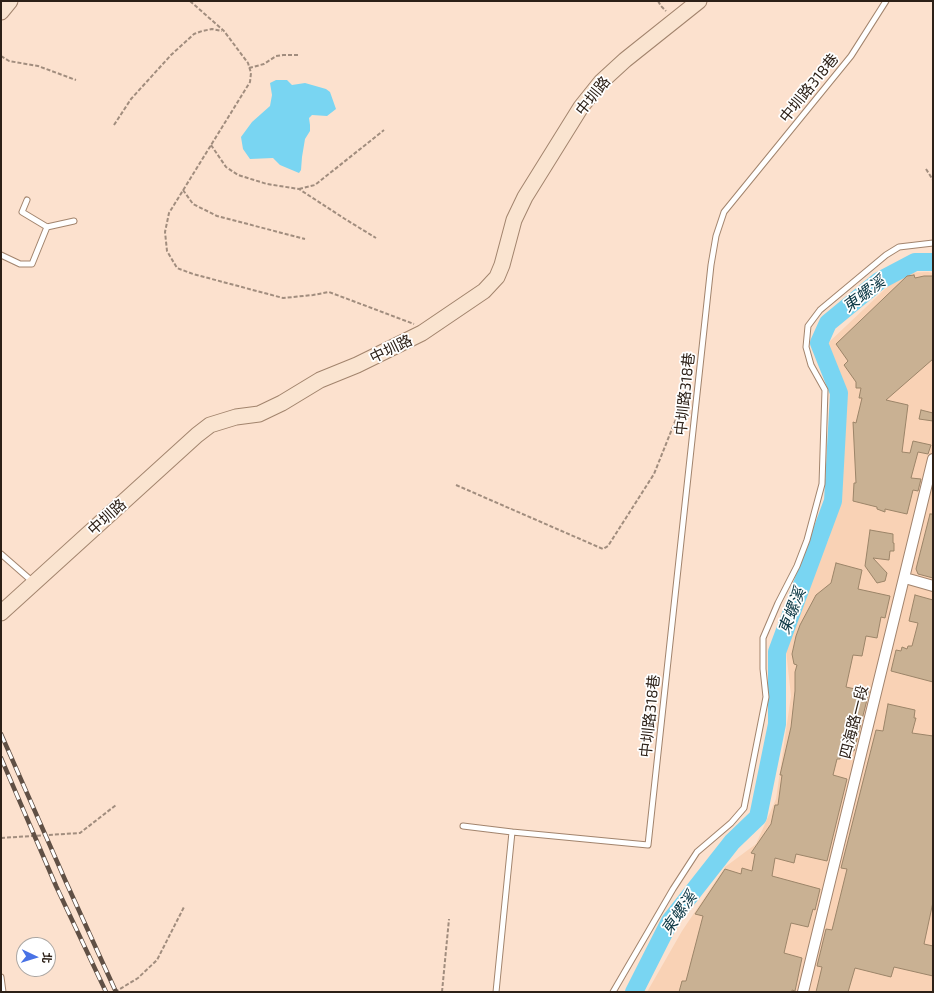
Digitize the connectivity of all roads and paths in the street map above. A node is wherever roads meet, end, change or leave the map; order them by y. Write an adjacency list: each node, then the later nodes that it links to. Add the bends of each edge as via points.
1 (10, 1): 5 (street)
2 (190, 1): 6 (path)
3 (699, 1): 25 (street, 中圳路, via 601,82 582,107 525,197 514,220 497,277 484,291)
4 (886, 1): 26 (lane, 中圳路318巷, via 851,56 724,212 716,236 711,265)
5 (1, 12)
6 (224, 31): 9 (path); 11 (path, via 212,30 194,34 131,99)
7 (298, 55): 9 (path, via 276,56 264,64)
8 (1, 56): 10 (path, via 9,61 38,66)
9 (249, 68): 13 (path, via 250,82)
10 (76, 80)
11 (114, 125)
12 (384, 130): 16 (path, via 315,185)
13 (211, 145): 16 (path, via 226,167 238,175 267,184); 17 (path)
14 (926, 169): 15 (path)
15 (933, 180)
16 (300, 189): 21 (path)
17 (183, 190): 22 (path, via 193,204 217,216); 25 (path, via 169,213 165,232 167,251 177,268 283,298 329,292 414,323)
18 (27, 200): 20 (lane, via 22,212)
19 (74, 221): 20 (lane)
20 (47, 227): 24 (lane, via 32,264 20,264)
21 (376, 238)
22 (305, 239)
23 (933, 243): 45 (lane, via 899,247 886,254 820,310 808,326 806,347 811,365 825,390 822,484 807,540 763,638 766,697 744,808 731,823 697,852)
24 (1, 255)
25 (422, 334): 31 (street, 中圳路, via 320,380 259,414 236,417 210,425)
26 (696, 405): 28 (path, via 681,411 654,474 608,546 603,549); 36 (lane, 中圳路318巷, via 648,845)
27 (933, 460): 30 (street, 四海路一段)
28 (456, 485)
29 (1, 554): 31 (lane)
30 (905, 578): 32 (street); 46 (street, 四海路一段)
31 (35, 583): 33 (street, 中圳路)
32 (933, 586)
33 (1, 613)
34 (116, 805): 37 (path, via 80,833)
35 (463, 826): 36 (lane)
36 (512, 832): 44 (lane)
37 (1, 838)
38 (184, 907): 42 (path, via 157,960 138,978)
39 (449, 919): 43 (path)
40 (1, 977): 41 (lane)
41 (3, 992)
42 (115, 992)
43 (442, 992)
44 (496, 992)
45 (613, 992)
46 (803, 992)

